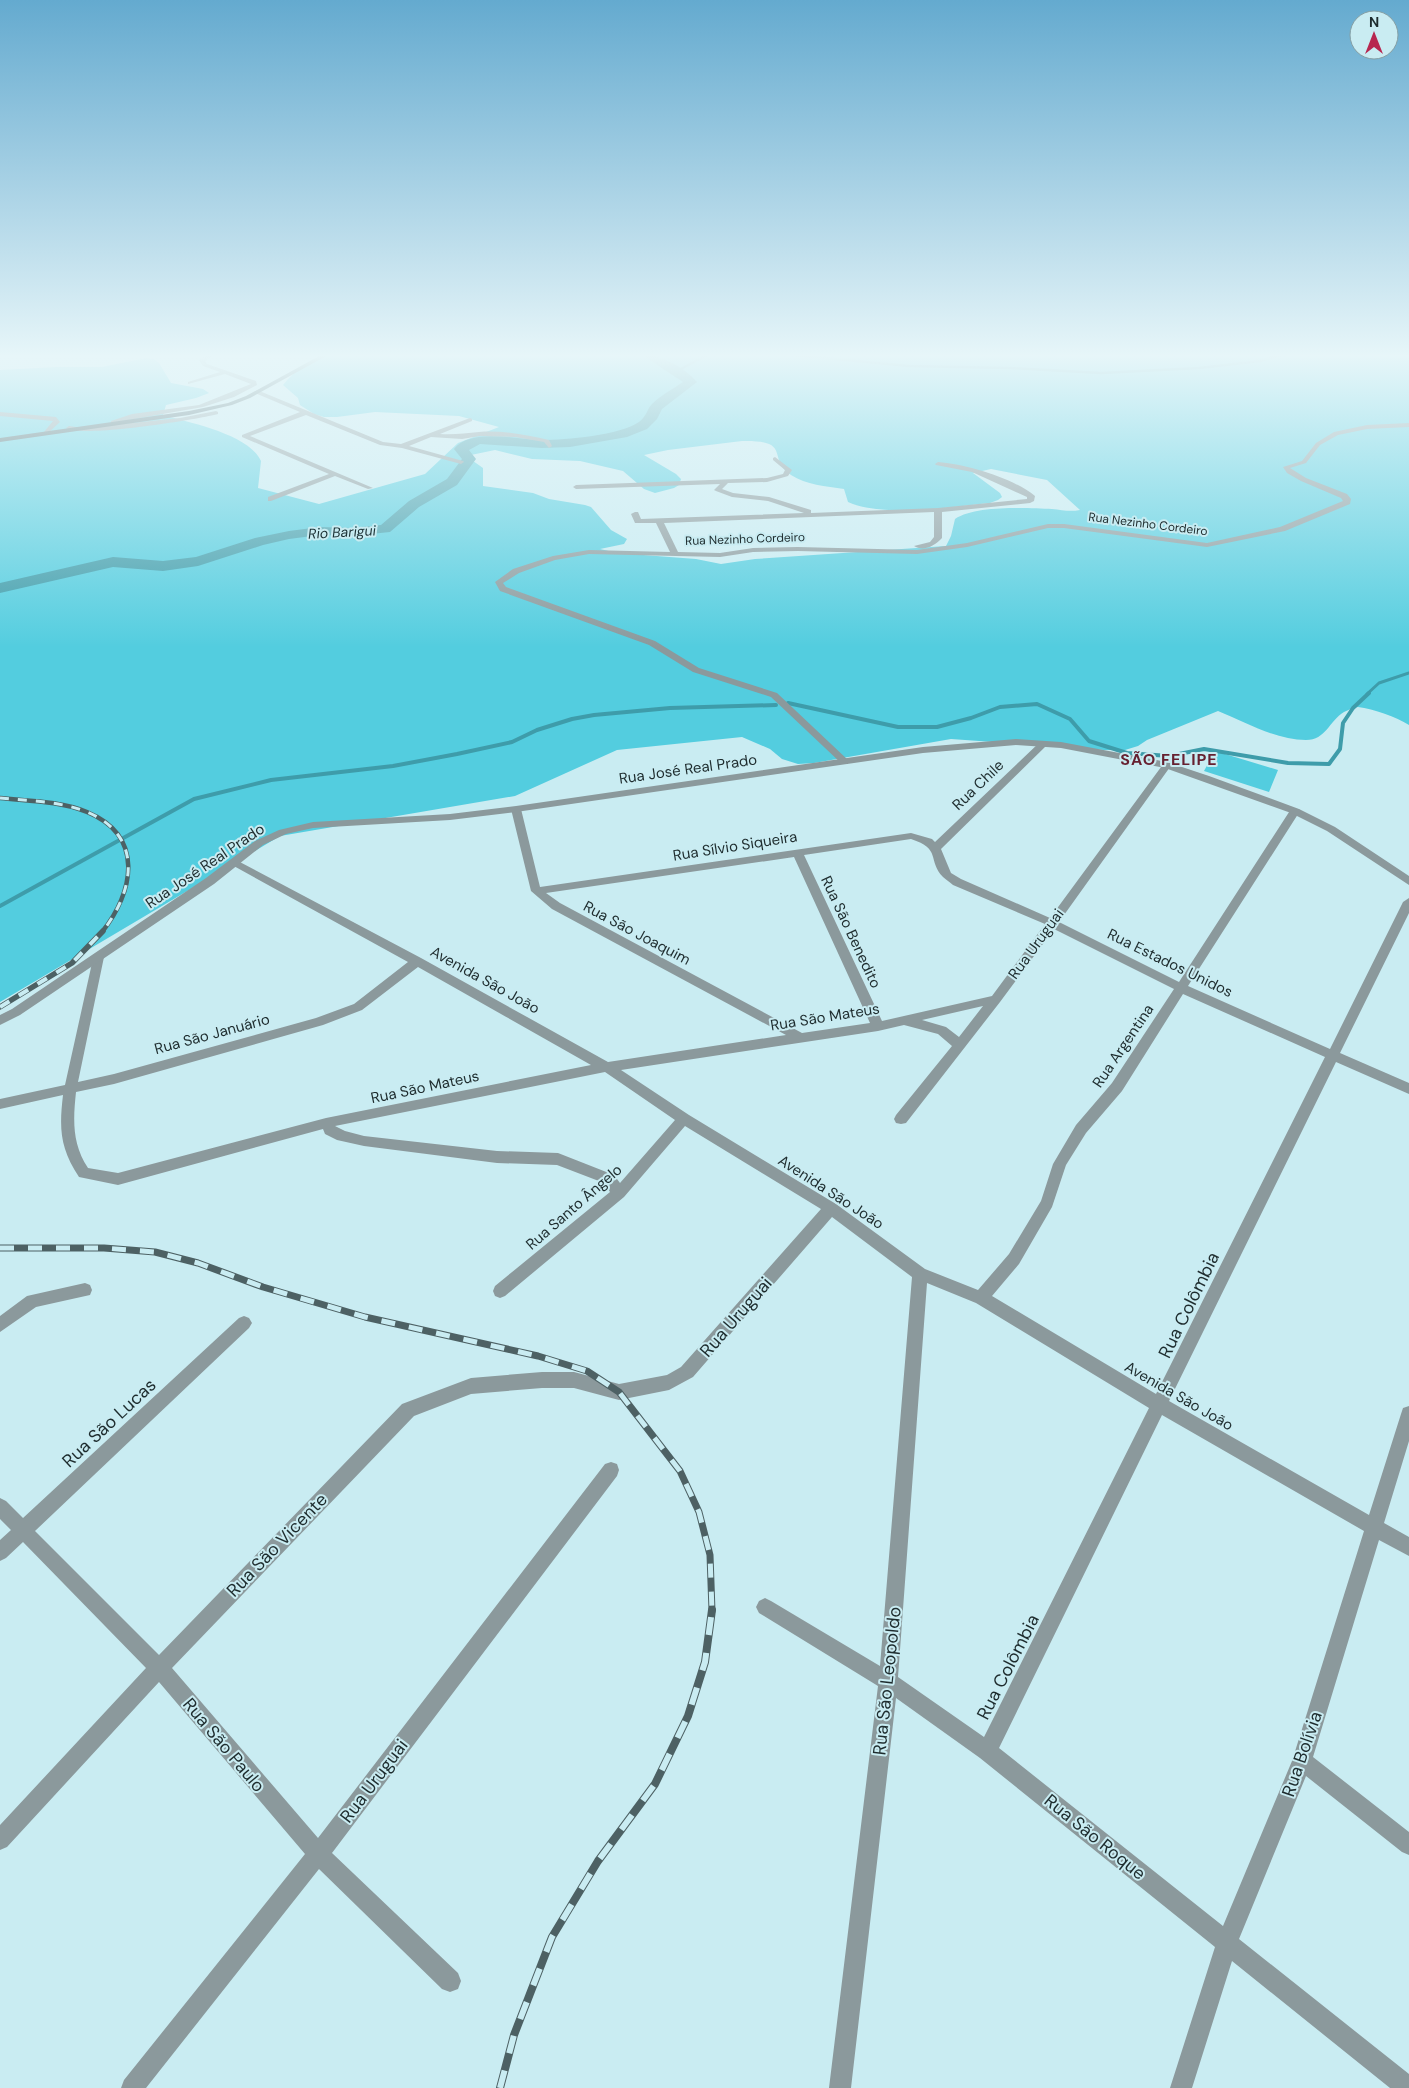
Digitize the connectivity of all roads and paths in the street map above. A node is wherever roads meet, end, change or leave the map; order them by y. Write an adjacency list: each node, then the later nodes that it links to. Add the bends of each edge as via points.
1 (283, 452): 7 (street)
2 (426, 452): 5 (street)
3 (1311, 452): 16 (street, Rua Nezinho Cordeiro, via 1304,462 1286,467 1290,472 1344,496 1347,502 1282,529 1207,545 1048,526 967,545 917,552)
4 (775, 459): 8 (street, via 789,470 786,475 767,480)
5 (461, 462)
6 (938, 464): 12 (street, via 969,468 1031,496 1030,501 1004,505)
7 (334, 474): 10 (street); 11 (street)
8 (725, 482): 9 (street); 14 (street, via 718,490 769,499)
9 (576, 487)
10 (370, 488)
11 (271, 499)
12 (938, 510): 14 (street); 16 (street, via 938,538 932,544)
13 (635, 514): 15 (street, via 638,521)
14 (812, 514): 15 (street)
15 (659, 521): 17 (street)
16 (884, 551): 17 (street, Rua Nezinho Cordeiro, via 771,549 720,555)
17 (676, 554): 19 (street, Rua Nezinho Cordeiro, via 589,552 554,558 516,571 499,582 502,589 652,643 696,670 774,695)
18 (1043, 744): 19 (street, Rua José Real Prado, via 1016,742 923,750); 20 (street, Rua José Real Prado); 23 (street, Rua Chile)
19 (845, 762): 21 (street, Rua José Real Prado)
20 (1167, 765): 22 (street, Rua José Real Prado); 29 (street, Rua Uruguai)
21 (516, 809): 25 (street, Rua José Real Prado, via 450,817 313,824 259,843); 27 (street)
22 (1295, 811): 26 (street, Rua José Real Prado, via 1331,829); 32 (street, Rua Argentina)
23 (935, 848): 24 (street, Rua Sílvio Siqueira, via 928,841 911,836); 29 (street, Rua Estados Unidos, via 947,875 957,882)
24 (797, 852): 27 (street, Rua Sílvio Siqueira); 36 (street, Rua São Benedito)
25 (236, 862): 30 (street, Rua José Real Prado); 31 (street, Avenida São João)
26 (1409, 881)
27 (536, 892): 37 (street, Rua São Joaquim, via 556,906)
28 (1409, 902): 39 (street, Rua Colômbia)
29 (1052, 923): 32 (street, Rua Estados Unidos); 33 (street, Rua Uruguai)
30 (98, 957): 34 (street, Rua José Real Prado); 42 (street, Rua São Mateus)
31 (417, 961): 40 (street, Avenida São João); 42 (street, Rua São Januário, via 358,1007 319,1022)
32 (1181, 988): 39 (street, Rua Estados Unidos); 52 (street, Rua Argentina, via 1117,1087 1080,1129 1060,1164 1046,1203 1014,1259)
33 (996, 999): 35 (street, Rua São Mateus); 38 (street, Rua Uruguai)
34 (0, 1020)
35 (904, 1020): 36 (street, Rua São Mateus); 38 (street, via 942,1030)
36 (878, 1026): 37 (street, Rua São Mateus)
37 (801, 1038): 40 (street, Rua São Mateus)
38 (958, 1044): 44 (street, Rua Uruguai)
39 (1333, 1055): 41 (street, Rua Estados Unidos); 56 (street, Rua Colômbia)
40 (608, 1068): 45 (street, Avenida São João); 46 (street, Rua São Mateus)
41 (1409, 1089)
42 (70, 1090): 43 (street, Rua São Januário); 46 (street, Rua São Mateus, via 66,1122 76,1161 84,1173 118,1179)
43 (0, 1104)
44 (901, 1118)
45 (684, 1119): 47 (street, Rua Santo Ângelo); 48 (street, Avenida São João)
46 (326, 1123): 47 (street, via 330,1130 342,1136 364,1141 497,1157 558,1160 608,1179)
47 (619, 1193): 51 (street, Rua Santo Ângelo)
48 (831, 1208): 49 (street, Avenida São João); 55 (street, Rua Uruguai, via 687,1372 669,1382)
49 (920, 1274): 52 (street, Avenida São João); 66 (street, Rua São Leopoldo)
50 (86, 1290): 54 (street, via 32,1300)
51 (500, 1291)
52 (981, 1298): 56 (street, Avenida São João)
53 (244, 1323): 61 (street, Rua São Lucas)
54 (0, 1325)
55 (619, 1392): 65 (street, Rua São Vicente, via 574,1380 471,1386 408,1410)
56 (1160, 1405): 60 (street, Avenida São João); 67 (street, Rua Colômbia)
57 (1409, 1414): 60 (street, Rua Bolívia)
58 (611, 1470): 71 (street, Rua Uruguai)
59 (0, 1507): 61 (street, Rua São Paulo)
60 (1373, 1527): 62 (street, Avenida São João); 68 (street, Rua Bolívia)
61 (23, 1530): 63 (street, Rua São Lucas); 65 (street, Rua São Paulo)
62 (1409, 1547)
63 (0, 1552)
64 (765, 1607): 66 (street, Rua São Roque)
65 (159, 1668): 69 (street, Rua São Vicente); 71 (street, Rua São Paulo)
66 (888, 1681): 67 (street, Rua São Roque); 75 (street, Rua São Leopoldo)
67 (987, 1751): 72 (street, Rua São Roque)
68 (1302, 1761): 70 (street); 72 (street, Rua Bolívia)
69 (0, 1840)
70 (1409, 1845)
71 (318, 1854): 73 (street, Rua São Paulo); 74 (street, Rua Uruguai)
72 (1227, 1942): 76 (street, Rua Bolívia); 77 (street, Rua São Roque)
73 (450, 1981)
74 (132, 2088)
75 (840, 2088)
76 (1181, 2088)
77 (1408, 2088)

